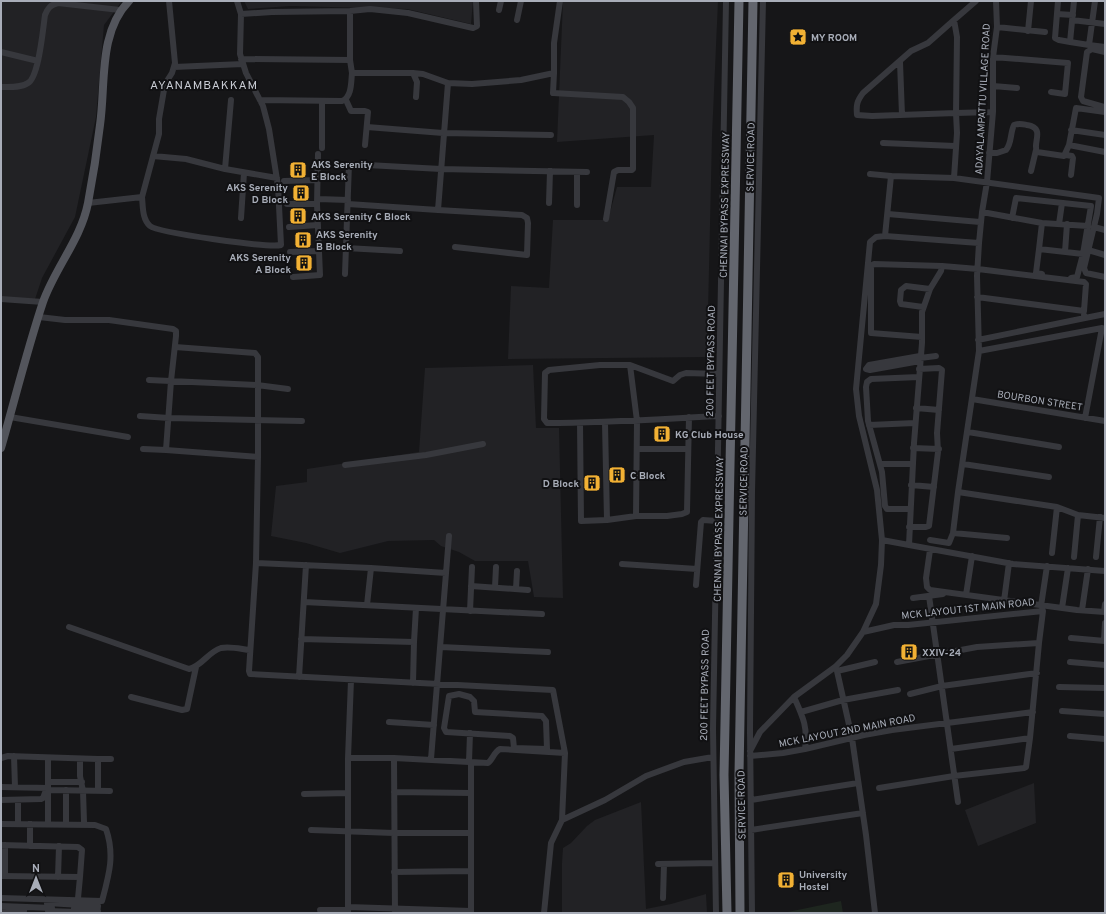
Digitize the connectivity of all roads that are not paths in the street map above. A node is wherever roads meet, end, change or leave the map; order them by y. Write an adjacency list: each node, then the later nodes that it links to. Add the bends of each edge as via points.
1 (129, 1): 19 (main road)
2 (169, 1): 42 (street)
3 (237, 1): 22 (street)
4 (476, 1): 21 (street, via 478,21 477,26 473,28 408,12 370,9)
5 (501, 1): 20 (street)
6 (521, 1): 25 (street)
7 (560, 1): 45 (street, via 554,43)
8 (726, 1): 153 (street, 200 FEET BYPASS ROAD)
9 (739, 1): 371 (highway, CHENNAI BYPASS EXPRESSWAY, via 724,767)
10 (753, 1): 372 (highway, via 739,766)
11 (763, 1): 299 (street, SERVICE ROAD, via 752,492)
12 (976, 1): 26 (street)
13 (996, 1): 29 (street, ADAYALAMPATTU VILLAGE ROAD)
14 (1031, 1): 30 (street)
15 (1058, 1): 23 (street)
16 (1074, 1): 24 (street)
17 (1095, 1): 27 (street)
18 (97, 4): 19 (street); 39 (street, via 58,3 48,8)
19 (120, 10): 96 (main road, via 107,43 100,124)
20 (498, 10)
21 (350, 11): 22 (street); 38 (street)
22 (241, 14): 40 (street)
23 (1057, 14): 24 (street); 32 (street, via 1055,38)
24 (1072, 18): 27 (street); 32 (street)
25 (517, 20)
26 (954, 20): 41 (street, via 928,43 911,51); 58 (street, via 957,37)
27 (1092, 22): 28 (street); 33 (street)
28 (1105, 24)
29 (997, 27): 30 (street); 37 (street, ADAYALAMPATTU VILLAGE ROAD)
30 (1028, 31): 31 (street)
31 (1045, 32)
32 (1070, 42): 33 (street)
33 (1089, 45): 34 (street)
34 (1105, 47)
35 (1, 52): 39 (street)
36 (1105, 52): 56 (street, via 1092,49 1087,52 1081,97 1083,101)
37 (993, 57): 47 (street, ADAYALAMPATTU VILLAGE ROAD); 50 (street, via 1068,63 1065,94)
38 (350, 60): 40 (street); 43 (street)
39 (38, 61): 48 (street, via 31,82)
40 (242, 62): 42 (street); 53 (street)
41 (900, 62): 59 (street); 59 (street, via 863,94 856,105 857,115)
42 (174, 66): 75 (street, via 165,84 159,134)
43 (352, 73): 44 (street); 54 (street)
44 (413, 73): 46 (street); 51 (street, via 417,82)
45 (554, 73): 46 (street, via 520,80); 106 (street, via 553,93 623,97 633,108 633,169 614,172)
46 (448, 83): 62 (street)
47 (993, 86): 49 (street); 57 (street, ADAYALAMPATTU VILLAGE ROAD)
48 (1, 87)
49 (1017, 88)
50 (1050, 92)
51 (416, 97)
52 (230, 100): 76 (street)
53 (260, 100): 55 (street); 86 (street, via 269,129)
54 (346, 100): 55 (street); 60 (street, via 351,111 368,112)
55 (322, 101): 69 (street)
56 (1105, 107): 61 (street, via 1076,108)
57 (993, 112): 58 (street); 72 (street, ADAYALAMPATTU VILLAGE ROAD)
58 (956, 113): 59 (street); 68 (street)
59 (902, 115)
60 (367, 127): 62 (street); 66 (street)
61 (1071, 130): 64 (street); 67 (street)
62 (443, 133): 63 (street); 77 (street)
63 (551, 135)
64 (1105, 135)
65 (883, 143): 68 (street)
66 (365, 145)
67 (1069, 145): 71 (street); 74 (street)
68 (955, 146): 87 (street)
69 (322, 148)
70 (1036, 150): 72 (street, via 1036,129 1018,124 1012,128 1010,144 1006,150); 74 (street, via 1044,154); 79 (street)
71 (1105, 152)
72 (989, 153): 90 (street, ADAYALAMPATTU VILLAGE ROAD)
73 (318, 154): 88 (street)
74 (1066, 155): 84 (street, via 1073,158)
75 (153, 156): 76 (street, via 186,159); 91 (street)
76 (225, 169): 82 (street)
77 (441, 169): 78 (street); 95 (street, via 349,164); 101 (street)
78 (550, 171): 80 (street); 97 (street)
79 (1031, 171)
80 (577, 172): 81 (street); 100 (street)
81 (587, 172)
82 (244, 173): 86 (street); 104 (street)
83 (870, 174): 85 (street)
84 (1071, 175)
85 (891, 176): 87 (street); 103 (street)
86 (277, 178): 91 (street, via 282,243 280,246 222,241 151,227 146,221)
87 (954, 178): 90 (street)
88 (318, 180): 89 (street); 94 (street)
89 (284, 181)
90 (987, 182): 92 (street); 102 (street, ADAYALAMPATTU VILLAGE ROAD)
91 (142, 197): 96 (street)
92 (1099, 198): 93 (street); 113 (street, via 1097,214)
93 (1105, 200)
94 (318, 202): 95 (street); 99 (street); 111 (street)
95 (348, 202): 101 (street); 118 (street)
96 (88, 203): 134 (main road, via 74,243)
97 (549, 203)
98 (1062, 203): 105 (street, via 1016,198); 109 (street); 113 (street, via 1091,206)
99 (288, 204)
100 (577, 205)
101 (438, 210): 117 (street, via 522,215 527,218 527,255)
102 (982, 212): 105 (street); 107 (street, ADAYALAMPATTU VILLAGE ROAD)
103 (888, 214): 107 (street); 115 (street)
104 (241, 218)
105 (1012, 218): 108 (street)
106 (606, 219)
107 (980, 222): 116 (street, ADAYALAMPATTU VILLAGE ROAD)
108 (1042, 223): 109 (street); 119 (street)
109 (1059, 224): 110 (street)
110 (1067, 224): 113 (street); 123 (street)
111 (318, 225): 112 (street); 121 (street)
112 (289, 227)
113 (1091, 227): 114 (street); 124 (street)
114 (1105, 230)
115 (885, 236): 116 (street); 152 (street, via 876,237 870,242)
116 (979, 243): 127 (street, ADAYALAMPATTU VILLAGE ROAD)
117 (455, 247)
118 (346, 248): 120 (street); 128 (street)
119 (1039, 249): 123 (street); 124 (street, via 1036,273 1073,278 1077,277)
120 (400, 250)
121 (318, 251): 122 (street); 129 (street, via 320,274)
122 (290, 252)
123 (1065, 252): 124 (street)
124 (1086, 252): 125 (street); 130 (street, via 1086,273)
125 (1105, 255)
126 (942, 266): 127 (street); 131 (street); 143 (street, via 871,266 871,333)
127 (978, 268): 132 (street, ADAYALAMPATTU VILLAGE ROAD); 136 (street, via 1084,282)
128 (346, 274)
129 (293, 277)
130 (1105, 277)
131 (930, 289): 135 (street); 135 (street, via 906,286 901,290 901,304)
132 (977, 297): 136 (street); 144 (street, ADAYALAMPATTU VILLAGE ROAD)
133 (1, 299): 134 (street)
134 (43, 302): 138 (main road)
135 (923, 307): 143 (street)
136 (1084, 311): 139 (street)
137 (1105, 314): 139 (street)
138 (39, 318): 146 (street, via 109,320 173,329 176,331); 164 (main road, via 30,341)
139 (1085, 318): 140 (street)
140 (1058, 324): 141 (street); 142 (street)
141 (1031, 329): 144 (street); 145 (street)
142 (1061, 335): 145 (street); 167 (street, via 1102,328)
143 (922, 337): 149 (street)
144 (978, 340): 147 (street, ADAYALAMPATTU VILLAGE ROAD)
145 (1034, 340): 147 (street)
146 (175, 348): 156 (street); 157 (street, via 255,353 258,357)
147 (979, 351): 159 (street, ADAYALAMPATTU VILLAGE ROAD)
148 (936, 356): 149 (street)
149 (920, 358): 151 (street); 152 (street, via 870,370)
150 (630, 365): 153 (street, via 673,381 686,373); 170 (street); 172 (street, via 549,370 545,373 545,422)
151 (919, 368): 154 (street); 161 (street, via 942,370)
152 (858, 369): 207 (street, via 857,402 877,490)
153 (719, 374): 163 (street, 200 FEET BYPASS ROAD)
154 (919, 377): 160 (street); 175 (street, via 868,380 866,387)
155 (149, 380): 156 (street)
156 (171, 381): 157 (street); 166 (street)
157 (257, 385): 158 (street); 168 (street)
158 (288, 389)
159 (972, 399): 167 (street, BOURBON STREET); 176 (street, ADAYALAMPATTU VILLAGE ROAD)
160 (916, 408): 161 (street); 174 (street)
161 (939, 410): 185 (street, via 936,433)
162 (140, 416): 166 (street)
163 (719, 416): 165 (street); 202 (street, 200 FEET BYPASS ROAD)
164 (10, 417): 177 (street); 180 (main road)
165 (689, 417): 170 (street); 184 (street)
166 (169, 418): 168 (street); 186 (street)
167 (1085, 418): 171 (street, BOURBON STREET)
168 (258, 420): 169 (street); 187 (street)
169 (302, 421)
170 (637, 421): 173 (street); 183 (street)
171 (1105, 421)
172 (580, 423): 173 (street); 201 (street, via 581,521)
173 (605, 423): 201 (street)
174 (915, 424): 175 (street); 181 (street)
175 (869, 425): 188 (street)
176 (968, 432): 179 (street); 190 (street, ADAYALAMPATTU VILLAGE ROAD)
177 (128, 437)
178 (483, 444): 191 (street, via 426,455)
179 (1059, 447)
180 (1, 448)
181 (913, 448): 185 (street); 189 (street)
182 (143, 449): 186 (street)
183 (637, 449): 184 (street); 199 (street)
184 (688, 449): 199 (street, via 687,512 667,516)
185 (939, 449): 194 (street)
186 (166, 450): 187 (street)
187 (258, 457): 215 (street)
188 (880, 464): 189 (street); 197 (street, via 887,509)
189 (912, 464): 193 (street)
190 (963, 464): 192 (street); 195 (street, ADAYALAMPATTU VILLAGE ROAD)
191 (345, 465)
192 (1049, 477)
193 (911, 485): 194 (street); 197 (street)
194 (934, 487): 203 (street, via 929,526)
195 (958, 492): 196 (street); 204 (street, ADAYALAMPATTU VILLAGE ROAD)
196 (1057, 507): 198 (street); 211 (street)
197 (910, 509): 203 (street)
198 (1078, 515): 200 (street); 213 (street)
199 (636, 516): 201 (street)
200 (1103, 518): 214 (street)
201 (607, 520)
202 (717, 522): 224 (street, via 702,522); 301 (street, 200 FEET BYPASS ROAD)
203 (909, 527): 209 (street)
204 (953, 534): 206 (street); 208 (street, via 949,543)
205 (449, 536): 228 (street)
206 (1007, 538)
207 (882, 540): 209 (street); 253 (street, via 876,604)
208 (930, 540)
209 (909, 545): 210 (street)
210 (930, 550): 212 (street); 235 (street, via 926,578 928,588)
211 (1052, 553)
212 (972, 556): 216 (street); 235 (street)
213 (1074, 557)
214 (1096, 557)
215 (256, 563): 218 (street); 260 (street)
216 (1009, 563): 219 (street); 238 (street)
217 (622, 564): 224 (street)
218 (306, 565): 222 (street); 239 (street)
219 (1047, 566): 223 (street); 242 (street)
220 (472, 567): 230 (street)
221 (496, 567): 231 (street)
222 (371, 568): 228 (street); 241 (street)
223 (1068, 568): 225 (street); 244 (street)
224 (697, 569): 229 (street)
225 (1088, 569): 227 (street); 246 (street)
226 (517, 571): 232 (street)
227 (1105, 571)
228 (446, 573): 245 (street)
229 (696, 585)
230 (471, 586): 231 (street); 247 (street)
231 (495, 587): 232 (street)
232 (516, 589): 233 (street)
233 (528, 590)
234 (944, 594): 236 (street)
235 (966, 595): 238 (street)
236 (929, 596): 237 (street); 250 (street)
237 (913, 598)
238 (1004, 601): 242 (street)
239 (304, 602): 241 (street); 255 (street)
240 (1105, 604): 248 (street)
241 (367, 605): 243 (street)
242 (1041, 606): 244 (street)
243 (416, 608): 245 (street); 257 (street)
244 (1062, 608): 246 (street)
245 (443, 609): 247 (street); 259 (street)
246 (1082, 610): 248 (street)
247 (470, 611): 249 (street)
248 (1104, 612)
249 (542, 614)
250 (933, 622): 253 (street, MCK LAYOUT 1ST MAIN ROAD, via 894,625); 258 (street, MCK LAYOUT 1ST MAIN ROAD, via 1043,610); 262 (street)
251 (1105, 623): 256 (street)
252 (68, 627): 267 (street, via 189,669)
253 (863, 632): 268 (street)
254 (1071, 638): 256 (street)
255 (301, 639): 257 (street); 270 (street)
256 (1104, 640)
257 (414, 642): 272 (street)
258 (1039, 643): 262 (street, via 977,646); 269 (street)
259 (441, 647): 261 (street); 273 (street)
260 (250, 650): 267 (street, via 220,649); 270 (street, via 250,674)
261 (548, 652)
262 (938, 653): 264 (street); 275 (street)
263 (875, 662): 268 (street)
264 (897, 662)
265 (1070, 662): 266 (street)
266 (1105, 665)
267 (196, 667): 281 (street, via 187,709 182,710)
268 (836, 669): 282 (street); 283 (street)
269 (1037, 673): 275 (street); 286 (street)
270 (298, 677): 271 (street)
271 (351, 680): 272 (street); 304 (street)
272 (413, 683): 273 (street)
273 (437, 684): 274 (street); 290 (street)
274 (452, 685): 280 (street); 298 (street, via 553,690)
275 (942, 686): 279 (street); 289 (street)
276 (1059, 687): 277 (street)
277 (1105, 688)
278 (898, 690): 283 (street)
279 (910, 694)
280 (452, 695): 291 (street, via 449,696 444,731); 291 (street, via 470,697 474,700 475,712 542,716 546,721 547,749 514,748 510,736)
281 (131, 697)
282 (794, 697): 285 (street); 299 (street, via 760,732)
283 (843, 700): 285 (street); 293 (street)
284 (1062, 711): 287 (street)
285 (801, 712): 297 (street, via 807,735)
286 (1033, 712): 289 (street, MCK LAYOUT 2ND MAIN ROAD); 294 (street)
287 (1105, 714)
288 (389, 722): 290 (street)
289 (948, 722): 293 (street, MCK LAYOUT 2ND MAIN ROAD); 296 (street)
290 (434, 725): 308 (street)
291 (470, 733): 310 (street)
292 (1070, 736): 295 (street)
293 (852, 738): 297 (street, MCK LAYOUT 2ND MAIN ROAD); 314 (street)
294 (1030, 738): 296 (street); 311 (street, via 1026,767)
295 (1105, 738)
296 (951, 749): 311 (street)
297 (805, 750): 299 (street, MCK LAYOUT 2ND MAIN ROAD)
298 (565, 753): 310 (street, via 500,749 488,763); 332 (street)
299 (750, 754): 329 (street, SERVICE ROAD)
300 (14, 756): 302 (street); 303 (street); 316 (street)
301 (714, 757): 332 (street, via 684,762 646,776 605,800); 349 (street, 200 FEET BYPASS ROAD)
302 (1, 758)
303 (48, 758): 306 (street); 312 (street)
304 (348, 758): 305 (street); 325 (street)
305 (394, 758): 308 (street); 323 (street)
306 (80, 759): 307 (street); 313 (street)
307 (98, 759): 309 (street); 320 (street)
308 (431, 759): 310 (street)
309 (111, 760)
310 (470, 762): 324 (street)
311 (954, 776): 317 (street); 330 (street)
312 (48, 782): 313 (street); 316 (street, via 48,788)
313 (82, 782): 321 (street)
314 (858, 783): 329 (street); 331 (street)
315 (1, 787): 316 (street)
316 (15, 787)
317 (879, 788)
318 (48, 790): 319 (street); 328 (street, via 41,799); 335 (street)
319 (66, 790): 321 (street); 336 (street)
320 (98, 790): 321 (street); 322 (street)
321 (83, 791): 337 (street)
322 (110, 791)
323 (394, 792): 324 (street); 344 (street)
324 (471, 792): 345 (street)
325 (348, 793): 326 (street); 343 (street)
326 (304, 794)
327 (1, 800): 328 (street)
328 (18, 800): 334 (street)
329 (751, 800): 342 (street, SERVICE ROAD)
330 (958, 802)
331 (863, 814): 342 (street); 374 (street)
332 (562, 820): 369 (street, via 551,844)
333 (1, 821): 334 (street)
334 (18, 821): 335 (street)
335 (48, 822): 336 (street)
336 (66, 822): 337 (street)
337 (84, 822): 338 (street)
338 (99, 822)
339 (1, 824): 340 (street)
340 (30, 824): 347 (street); 358 (street, via 95,825 106,829 111,842 112,858 102,901)
341 (311, 830): 343 (street)
342 (751, 830): 373 (street, SERVICE ROAD)
343 (348, 832): 344 (street); 363 (street)
344 (394, 833): 345 (street); 351 (street)
345 (471, 833): 350 (street)
346 (3, 845): 347 (street); 352 (street)
347 (30, 846): 348 (street)
348 (59, 846): 353 (street); 354 (street, via 75,846 82,850)
349 (715, 863): 356 (street, via 661,864); 370 (street, 200 FEET BYPASS ROAD)
350 (470, 871): 351 (street); 367 (street)
351 (394, 872): 364 (street)
352 (3, 876): 353 (street)
353 (58, 877): 354 (street)
354 (80, 877): 358 (street)
355 (1, 898): 358 (street)
356 (663, 898)
357 (1, 902): 360 (street)
358 (78, 904): 361 (street); 365 (street, via 98,906)
359 (1, 906): 360 (street)
360 (24, 908): 361 (street); 368 (street, via 4,910)
361 (37, 908): 365 (street)
362 (320, 910): 363 (street)
363 (348, 910): 364 (street)
364 (395, 911): 366 (street)
365 (96, 912)
366 (436, 912): 367 (street)
367 (470, 912)
368 (3, 913)
369 (544, 913)
370 (716, 913)
371 (727, 913)
372 (740, 913)
373 (752, 913)
374 (875, 913)

